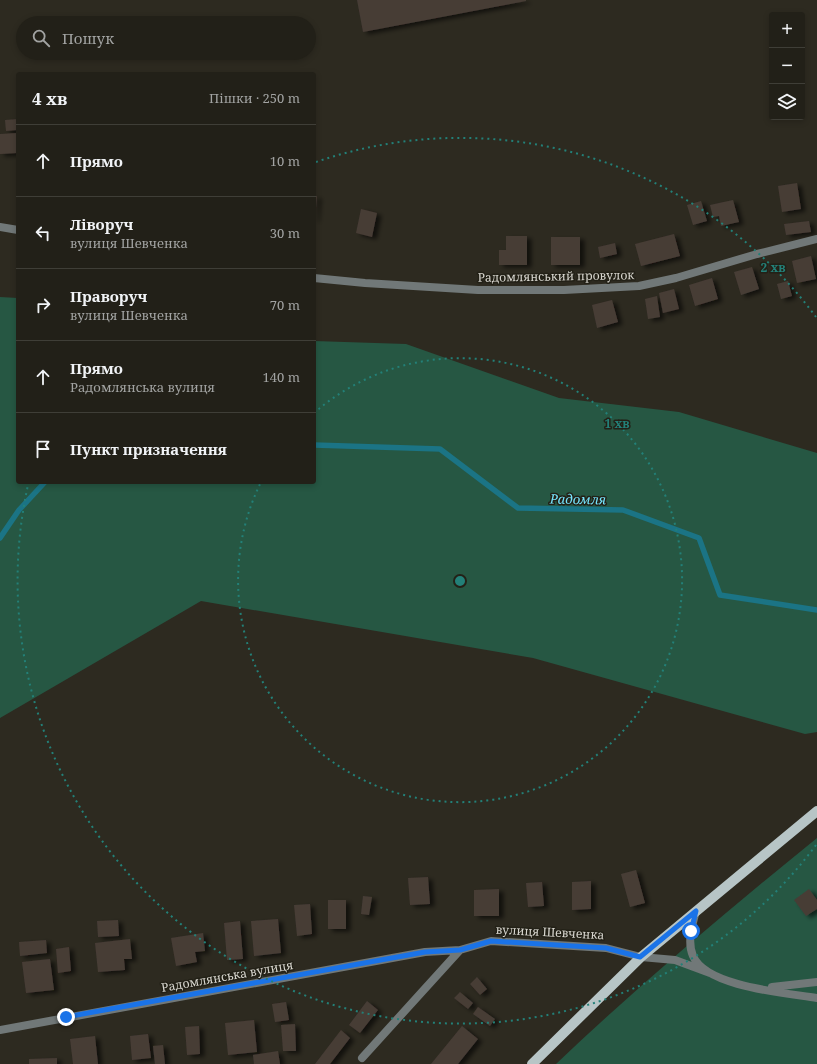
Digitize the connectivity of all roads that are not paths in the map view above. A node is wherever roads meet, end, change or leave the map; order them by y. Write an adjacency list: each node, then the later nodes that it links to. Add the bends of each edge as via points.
1 (0, 227): 2 (street)
2 (16, 230)
3 (817, 239): 4 (street, Радомлянський провулок, via 639,286 564,290 478,290)
4 (316, 278)
5 (817, 811): 6 (main road)
6 (696, 911): 8 (main road); 9 (street, via 691,931 691,948 694,958)
7 (460, 950): 8 (street, вулиця Шевченка, via 491,941 606,948); 13 (street, Радомлянська вулиця, via 425,952); 14 (street)
8 (640, 957): 9 (street, вулиця Шевченка, via 675,960); 15 (main road)
9 (710, 973): 11 (street, вулиця Шевченка, via 730,982)
10 (817, 982): 11 (street)
11 (762, 988): 12 (street, вулиця Шевченка)
12 (817, 998)
13 (0, 1030)
14 (362, 1058)
15 (532, 1064)

